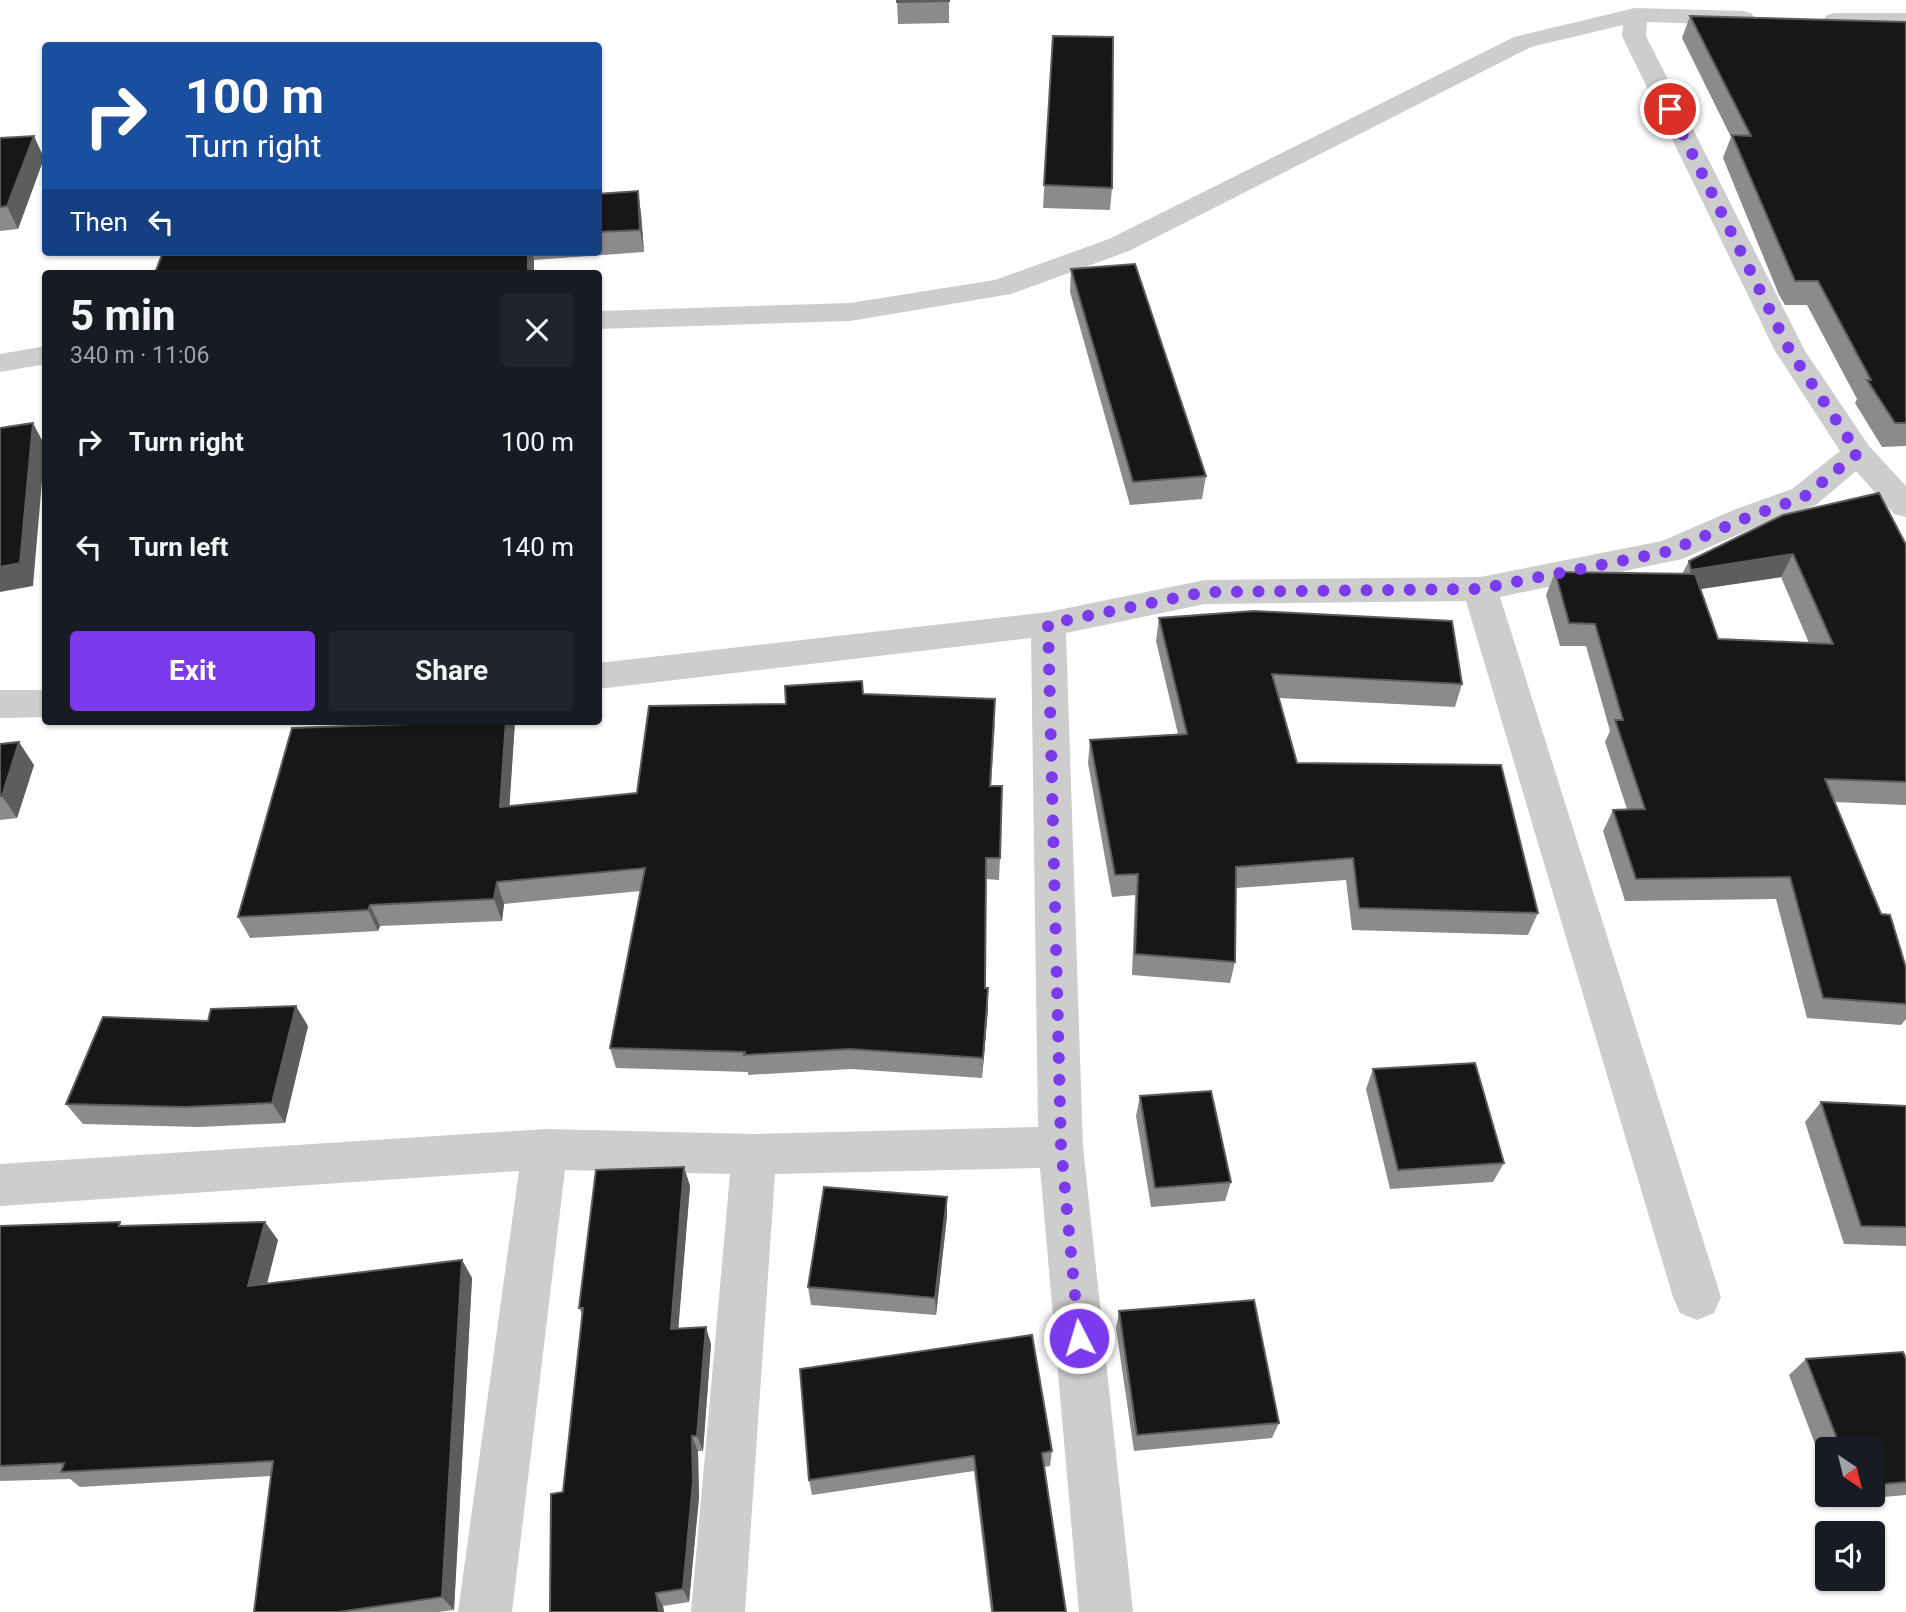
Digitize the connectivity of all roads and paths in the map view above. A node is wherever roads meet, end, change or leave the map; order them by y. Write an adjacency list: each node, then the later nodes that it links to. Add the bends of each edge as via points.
1 (1635, 15): 2 (street); 5 (street, via 1523,43 1119,245 1001,288 850,312); 8 (street, via 1634,36 1790,351)
2 (1763, 18)
3 (1817, 20): 4 (street)
4 (1906, 20)
5 (602, 320)
6 (42, 356): 7 (street)
7 (0, 363)
8 (1858, 453): 9 (street); 10 (street, via 1804,497 1670,551)
9 (1906, 506)
10 (1480, 589): 11 (street, via 1205,592); 19 (street)
11 (1048, 624): 12 (street); 15 (street)
12 (602, 676)
13 (42, 703): 14 (street)
14 (0, 704)
15 (1061, 1147): 17 (street); 22 (street)
16 (545, 1149): 17 (street); 18 (street); 20 (street)
17 (754, 1154): 21 (street)
18 (0, 1185)
19 (1696, 1297)
20 (485, 1612)
21 (718, 1612)
22 (1105, 1612)

